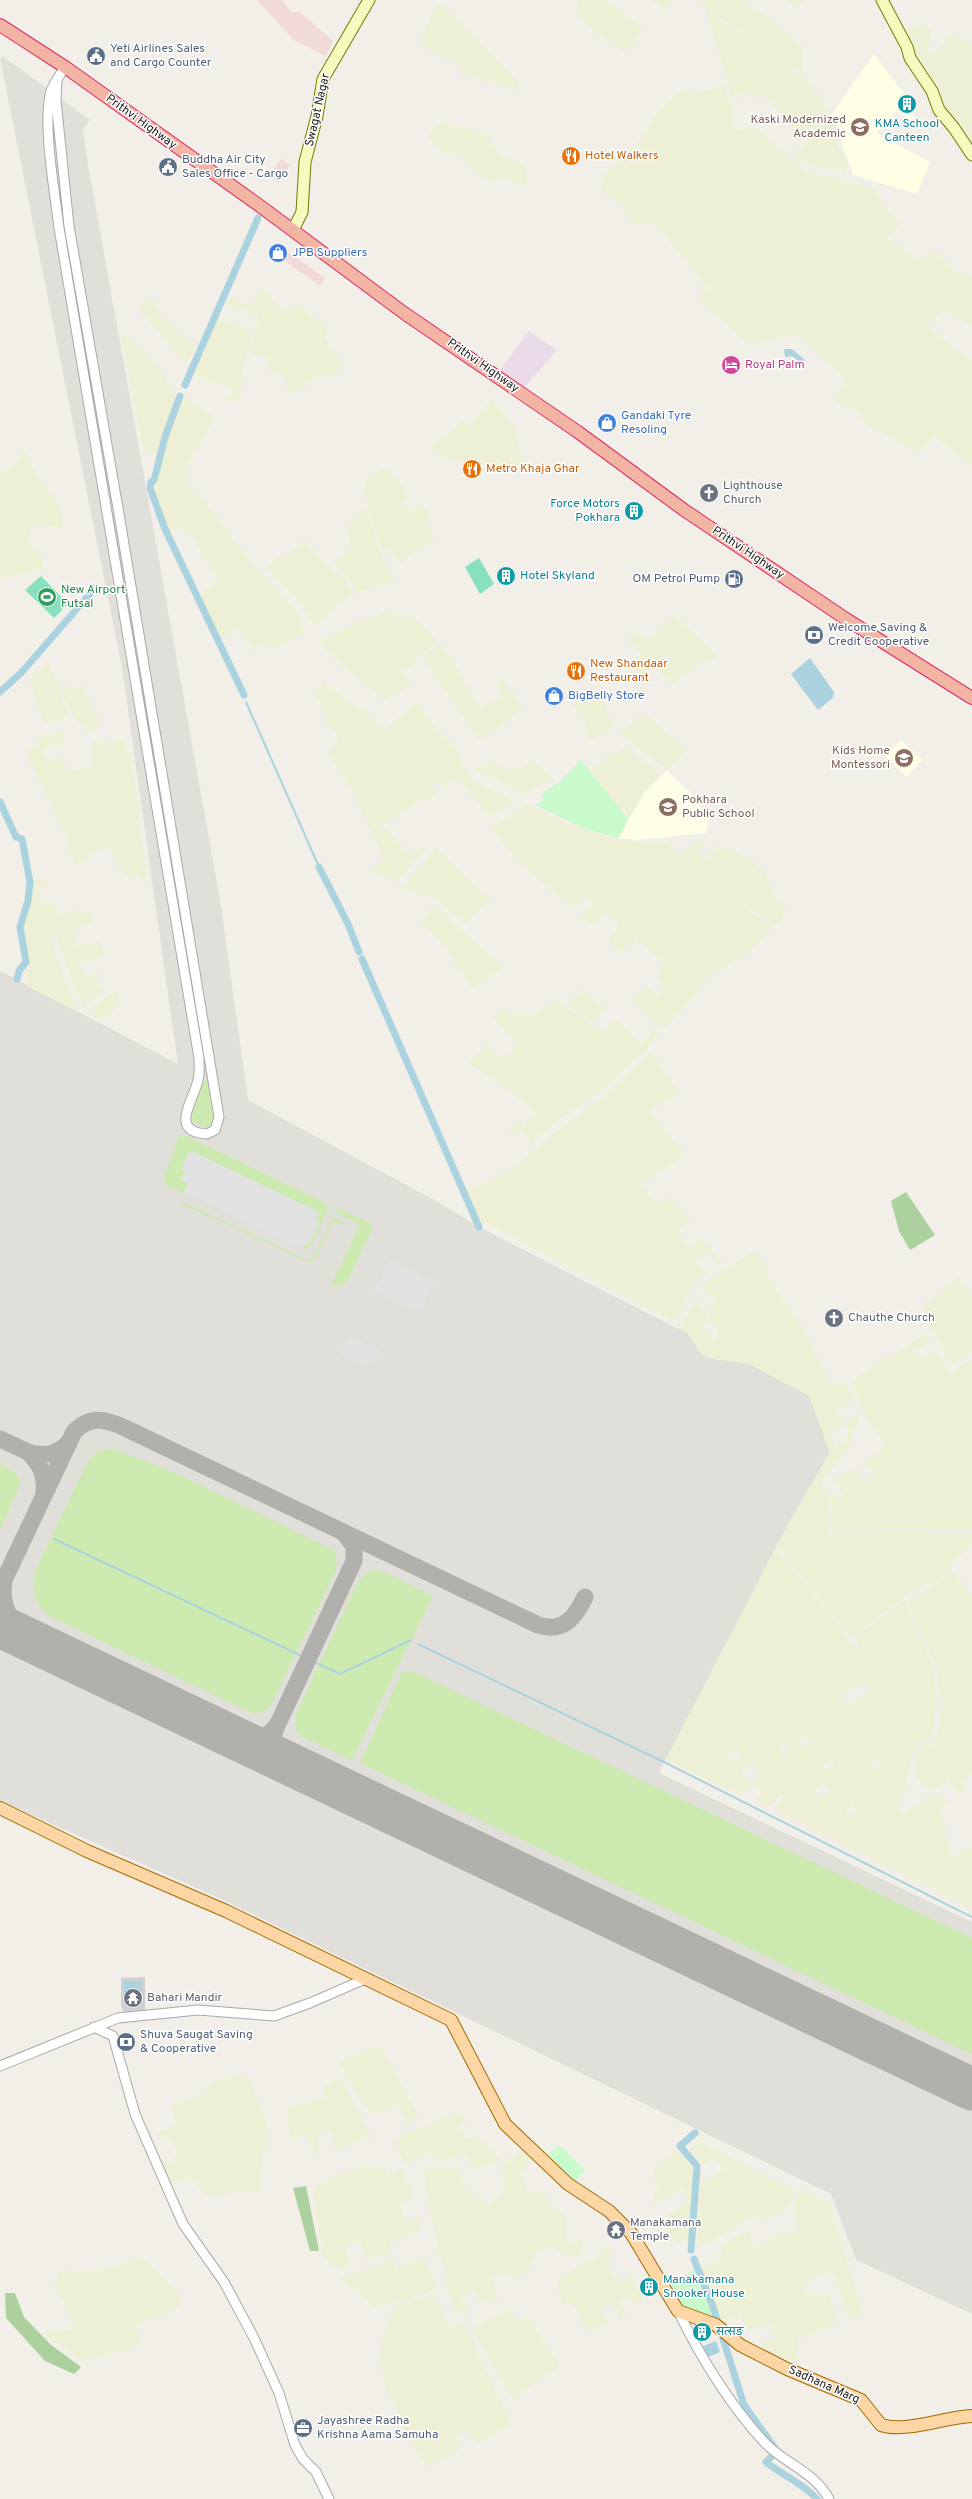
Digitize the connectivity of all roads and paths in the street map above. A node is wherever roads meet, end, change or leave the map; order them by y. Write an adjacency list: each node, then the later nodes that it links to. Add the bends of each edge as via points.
1 (369, 0): 7 (main road, Swagat Nagar, via 325,74 305,162 302,212)
2 (882, 0): 6 (main road, via 907,47 910,58 932,91 939,110)
3 (0, 25): 4 (highway, Prithvi Highway)
4 (65, 67): 5 (street); 7 (highway, Prithvi Highway)
5 (57, 79): 5 (street, via 56,101 69,226 219,1117 215,1130 207,1134 190,1128 185,1120 186,1110 198,1081 199,1058 59,228 48,114 52,89)
6 (972, 155)
7 (293, 230): 8 (highway, Prithvi Highway, via 404,313 578,432 684,510)
8 (972, 698)
9 (0, 1808): 10 (main road, via 87,1851 226,1911)
10 (365, 1979): 11 (street, via 310,2004 274,2016 198,2010 118,2018); 13 (main road, via 451,2020 505,2124 568,2184 609,2211 631,2233)
11 (94, 2027): 12 (street); 15 (street, via 113,2036 135,2114 184,2224 224,2282 254,2338 279,2393 295,2445 303,2459 316,2472)
12 (0, 2066)
13 (678, 2311): 14 (main road, Sadhana Marg, via 716,2325 740,2345 775,2363 861,2400 881,2425 896,2428); 16 (street, via 692,2340 740,2415 766,2444 814,2482)
14 (972, 2416)
15 (329, 2499)
16 (829, 2499)

